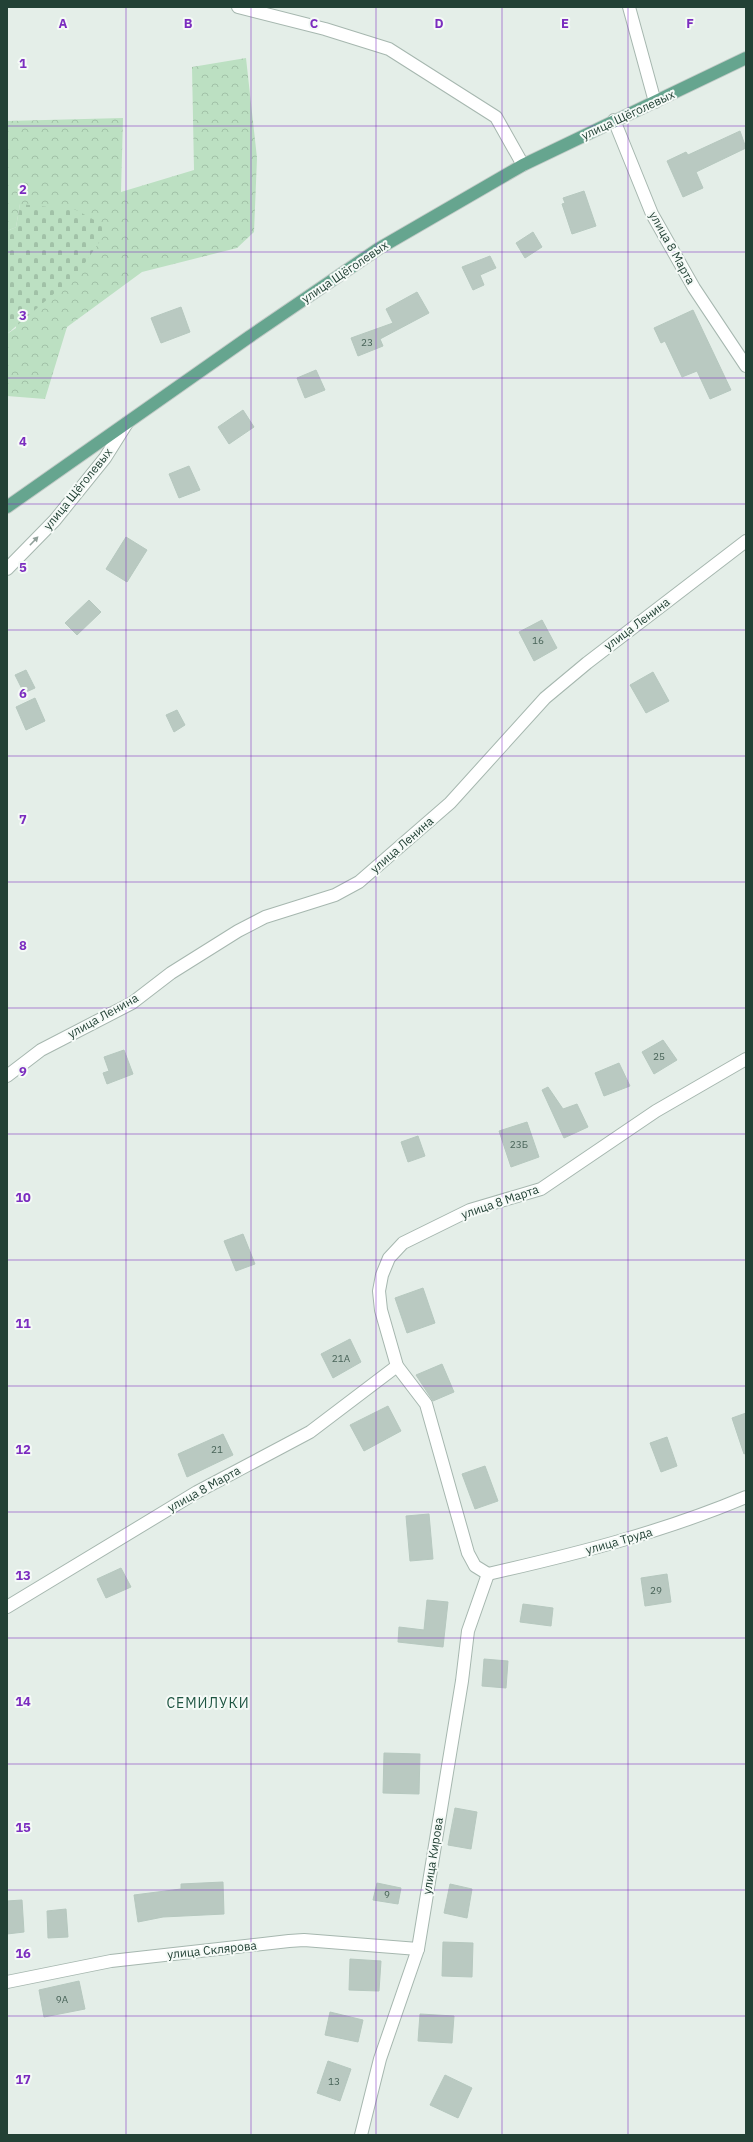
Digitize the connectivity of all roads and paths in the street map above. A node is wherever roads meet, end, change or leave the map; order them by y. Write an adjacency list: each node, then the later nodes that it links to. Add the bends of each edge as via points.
1 (238, 7): 6 (street, via 325,29 389,49 496,117)
2 (629, 7): 4 (street)
3 (746, 58): 4 (main road, улица Щёголевых)
4 (655, 102): 5 (main road, улица Щёголевых)
5 (614, 120): 6 (main road, улица Щёголевых); 7 (street, улица 8 Марта, via 652,214 694,288)
6 (522, 165): 8 (main road, улица Щёголевых, via 378,249)
7 (746, 366)
8 (126, 423): 9 (main road); 11 (street, улица Щёголевых, one-way to 8, via 60,514 105,458)
9 (7, 507)
10 (746, 541): 13 (street, улица Ленина, via 586,663 545,698 450,803 359,882 335,895 265,916 171,973 132,1003 41,1050)
11 (7, 569)
12 (746, 1059): 14 (street, улица 8 Марта, via 656,1111 541,1189 470,1210 402,1243 389,1258 379,1291 381,1310)
13 (7, 1076)
14 (397, 1366): 16 (street, улица 8 Марта, via 426,1404 468,1553 475,1566); 17 (street, улица 8 Марта, via 310,1432 197,1492)
15 (746, 1497): 16 (street, улица Труда, via 667,1527 578,1553)
16 (488, 1574): 18 (street, улица Кирова, via 468,1630)
17 (7, 1607)
18 (418, 1948): 19 (street, улица Склярова, via 289,1941 111,1961); 20 (street, улица Кирова, via 380,2059)
19 (7, 1982)
20 (361, 2135)

